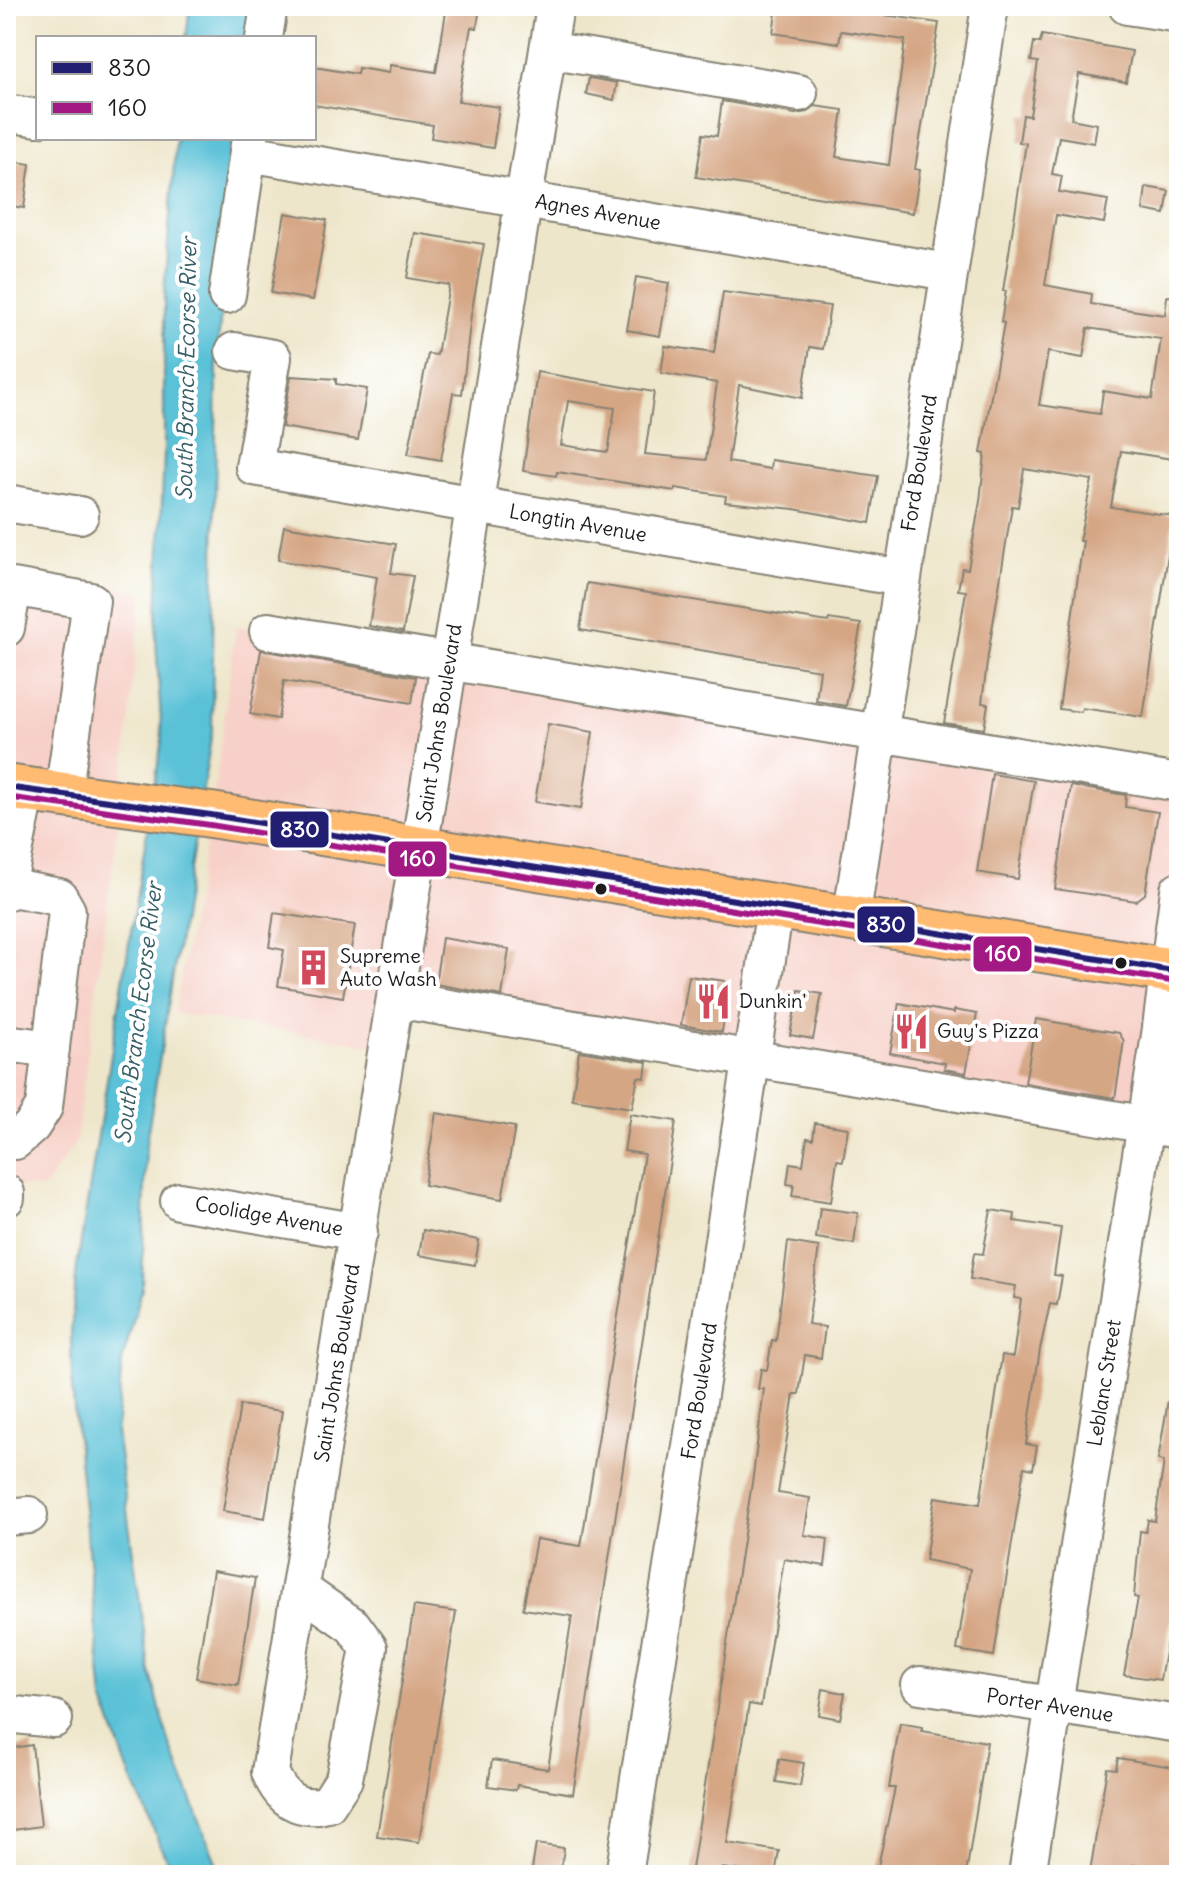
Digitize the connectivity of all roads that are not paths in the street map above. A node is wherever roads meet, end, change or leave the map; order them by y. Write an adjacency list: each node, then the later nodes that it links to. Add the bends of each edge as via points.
1 (269, 6): 6 (street)
2 (555, 6): 7 (street, Saint Johns Boulevard)
3 (990, 6): 13 (street, Ford Boulevard)
4 (1127, 6): 5 (street)
5 (1179, 14)
6 (264, 36)
7 (548, 50): 8 (street); 12 (street, Saint Johns Boulevard)
8 (799, 93)
9 (6, 113): 10 (street)
10 (36, 118)
11 (249, 145): 12 (street, Agnes Avenue); 14 (street)
12 (524, 200): 13 (street, Agnes Avenue); 17 (street, Saint Johns Boulevard)
13 (948, 272): 19 (street, Ford Boulevard)
14 (227, 295)
15 (234, 351): 17 (street, Longtin Avenue, via 273,358 254,467)
16 (6, 503): 18 (street)
17 (473, 506): 19 (street, Longtin Avenue); 23 (street, Saint Johns Boulevard)
18 (80, 515)
19 (902, 578): 24 (street, Ford Boulevard)
20 (9, 587): 21 (street); 26 (street, via 91,601)
21 (6, 628)
22 (268, 631): 23 (street)
23 (449, 660): 24 (street); 27 (street, Saint Johns Boulevard)
24 (879, 732): 25 (street); 31 (street, Ford Boulevard)
25 (1179, 783)
26 (32, 791): 27 (main road); 28 (street)
27 (419, 850): 30 (main road); 33 (street, Saint Johns Boulevard)
28 (7, 890): 35 (street, via 59,897 67,911)
29 (1179, 890): 32 (street, Leblanc Street)
30 (775, 908): 31 (main road); 36 (street, Ford Boulevard)
31 (851, 920): 32 (main road)
32 (1173, 971): 37 (street, Leblanc Street)
33 (395, 999): 36 (street); 40 (street, Saint Johns Boulevard)
34 (6, 1043): 35 (street)
35 (51, 1049): 38 (street, via 44,1107 32,1126 15,1141)
36 (751, 1059): 37 (street); 47 (street, Ford Boulevard)
37 (1162, 1127): 43 (street, Leblanc Street)
38 (6, 1141)
39 (179, 1201): 40 (street, Coolidge Avenue)
40 (359, 1232): 41 (street, Saint Johns Boulevard)
41 (300, 1589): 41 (street, Saint Johns Boulevard, via 270,1772 286,1798 314,1808 328,1804 344,1779 369,1648 353,1626)
42 (920, 1685): 43 (street, Porter Avenue)
43 (1054, 1705): 46 (street, Porter Avenue); 48 (street, Leblanc Street)
44 (6, 1714): 45 (street)
45 (54, 1719)
46 (1179, 1724)
47 (624, 1875)
48 (1027, 1875)

